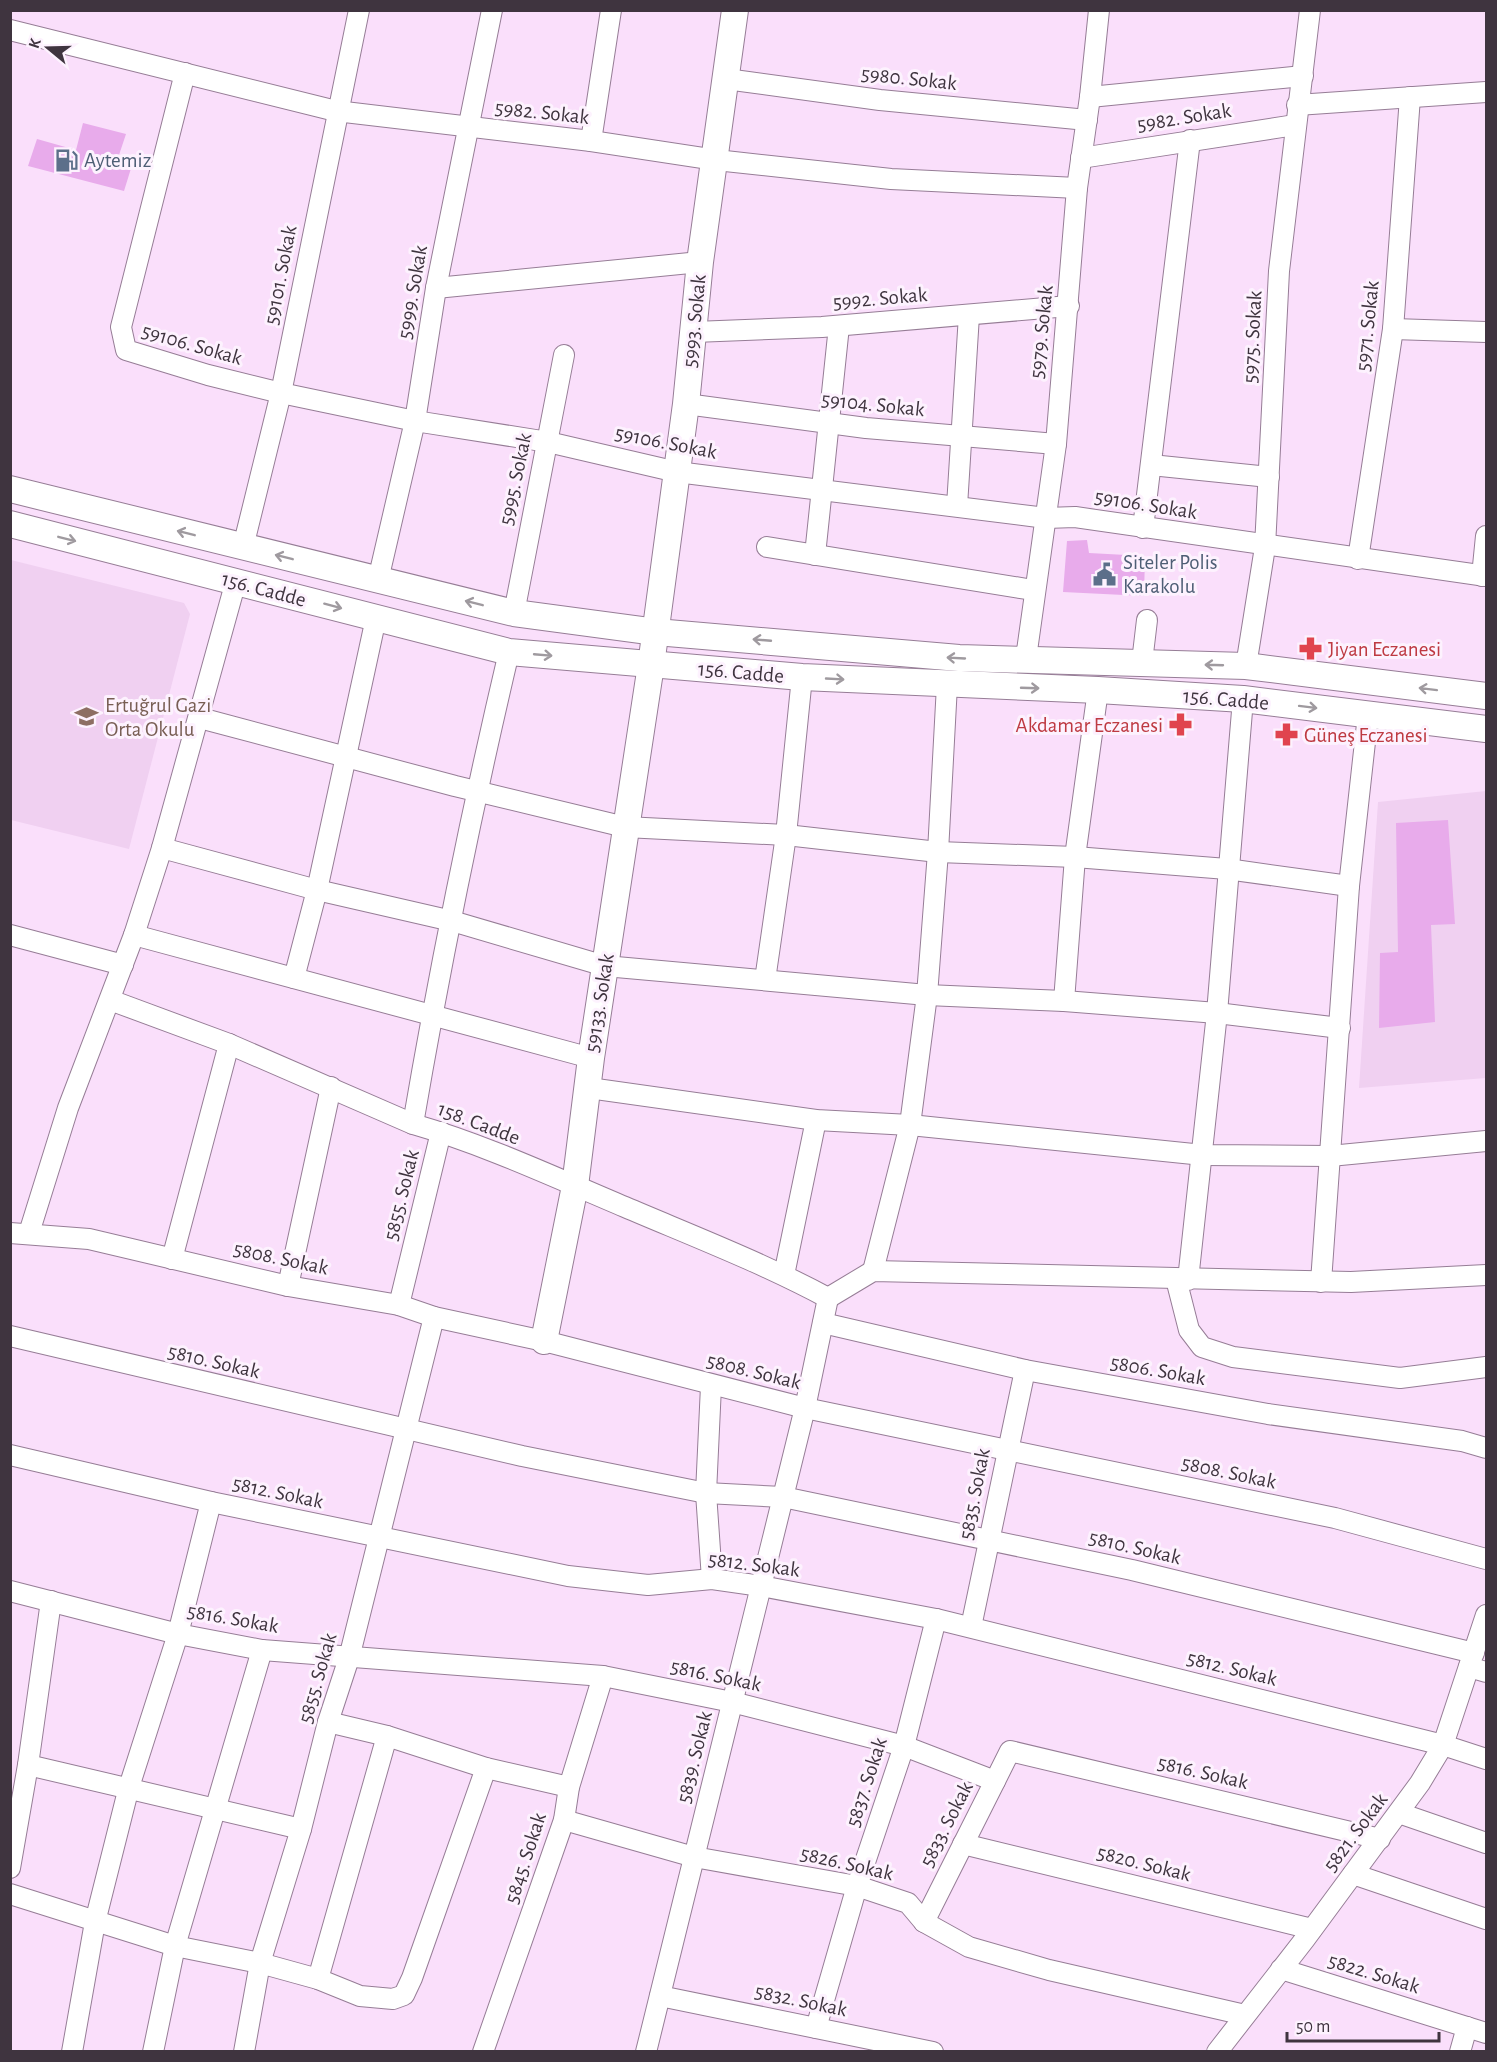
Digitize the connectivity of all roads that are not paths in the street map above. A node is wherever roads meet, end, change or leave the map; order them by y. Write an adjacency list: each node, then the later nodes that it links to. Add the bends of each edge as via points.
1 (359, 10): 14 (street, 59101. Sokak)
2 (492, 10): 17 (street, 5999. Sokak)
3 (611, 10): 19 (street)
4 (735, 10): 10 (street, 5993. Sokak)
5 (1099, 10): 12 (street, 5979. Sokak)
6 (1310, 10): 9 (street, 5975. Sokak)
7 (10, 30): 8 (street, 5982. Sokak)
8 (185, 74): 14 (street, 5982. Sokak); 32 (street, 59106. Sokak, via 121,327 126,350)
9 (1303, 76): 12 (street); 15 (street, 5975. Sokak)
10 (726, 79): 16 (street, 5980. Sokak, via 880,100); 21 (street, 5993. Sokak)
11 (1486, 92): 13 (street, 5982. Sokak)
12 (1090, 97): 16 (street, 5979. Sokak)
13 (1410, 97): 15 (street, 5982. Sokak); 28 (street, 5971. Sokak)
14 (336, 111): 17 (street, 5982. Sokak); 32 (street, 59101. Sokak)
15 (1296, 115): 18 (street, 5982. Sokak); 41 (street, 5975. Sokak, via 1279,271)
16 (1087, 120): 20 (street, 5979. Sokak)
17 (467, 128): 19 (street, 5982. Sokak); 24 (street, 5999. Sokak)
18 (1190, 140): 20 (street, 5982. Sokak); 39 (street)
19 (591, 141): 21 (street, 5982. Sokak)
20 (1081, 158): 22 (street, 5979. Sokak)
21 (716, 160): 22 (street, 5982. Sokak, via 891,179); 23 (street, 5993. Sokak)
22 (1077, 188): 25 (street, 5979. Sokak)
23 (700, 262): 24 (street); 29 (street, 5993. Sokak)
24 (436, 288): 34 (street, 5999. Sokak)
25 (1069, 306): 26 (street, 5992. Sokak); 38 (street, 5979. Sokak)
26 (969, 315): 27 (street, 5992. Sokak); 36 (street)
27 (839, 326): 29 (street, 5992. Sokak); 35 (street)
28 (1393, 329): 30 (street); 53 (street, 5971. Sokak)
29 (694, 332): 33 (street, 5993. Sokak)
30 (1486, 332)
31 (564, 355): 37 (street, 5995. Sokak)
32 (281, 393): 34 (street, 59106. Sokak); 49 (street, 59101. Sokak)
33 (686, 404): 35 (street, 59104. Sokak); 40 (street, 5993. Sokak)
34 (415, 421): 37 (street, 59106. Sokak); 55 (street, 5999. Sokak)
35 (828, 424): 36 (street, 59104. Sokak); 43 (street)
36 (963, 436): 38 (street, 59104. Sokak); 44 (street)
37 (548, 442): 40 (street, 59106. Sokak); 58 (street, 5995. Sokak)
38 (1056, 444): 45 (street, 5979. Sokak)
39 (1151, 465): 41 (street); 47 (street)
40 (676, 472): 43 (street, 59106. Sokak); 61 (street, 5993. Sokak)
41 (1269, 477): 50 (street, 5975. Sokak)
42 (10, 489): 49 (street, 156. Cadde, one-way to 42)
43 (823, 490): 44 (street, 59106. Sokak); 52 (street)
44 (957, 506): 45 (street, 59106. Sokak)
45 (1046, 518): 47 (street, 59106. Sokak); 57 (street, 5979. Sokak)
46 (10, 524): 56 (street, 156. Cadde, one-way to 56)
47 (1143, 528): 50 (street, 59106. Sokak)
48 (1486, 536): 54 (street)
49 (243, 547): 55 (street, 156. Cadde, one-way to 49); 56 (street)
50 (1265, 547): 53 (street, 59106. Sokak); 66 (street, 5975. Sokak)
51 (767, 548): 52 (street)
52 (815, 555): 57 (street)
53 (1358, 559): 54 (street, 59106. Sokak)
54 (1484, 576)
55 (378, 580): 58 (street, 156. Cadde, one-way to 55)
56 (236, 581): 59 (street, 156. Cadde, one-way to 59); 73 (street)
57 (1034, 590): 63 (street, 5979. Sokak)
58 (514, 613): 61 (street, 156. Cadde)
59 (376, 618): 62 (street, 156. Cadde); 75 (street)
60 (1147, 620): 64 (street)
61 (656, 632): 63 (street, 156. Cadde, one-way to 61, via 959,658); 65 (street, 5993. Sokak)
62 (509, 652): 65 (street, 156. Cadde, one-way to 65); 76 (street)
63 (1026, 658): 64 (street, 156. Cadde)
64 (1142, 662): 66 (street, 156. Cadde, one-way to 64)
65 (651, 665): 67 (street, 156. Cadde); 77 (street, 59133. Sokak)
66 (1246, 666): 70 (street, 156. Cadde, one-way to 66)
67 (802, 677): 68 (street, 156. Cadde, one-way to 68); 78 (street)
68 (946, 685): 69 (street, 156. Cadde, one-way to 69); 80 (street)
69 (1098, 690): 71 (street, 156. Cadde); 81 (street)
70 (1486, 696)
71 (1243, 699): 72 (street, 156. Cadde, one-way to 72); 82 (street)
72 (1368, 715): 74 (street, 156. Cadde); 83 (street)
73 (200, 718): 75 (street); 79 (street)
74 (1486, 729)
75 (345, 755): 76 (street); 84 (street)
76 (477, 790): 77 (street); 85 (street)
77 (625, 827): 78 (street); 89 (street, 59133. Sokak)
78 (786, 836): 80 (street); 91 (street)
79 (162, 848): 84 (street); 87 (street)
80 (938, 852): 81 (street); 92 (street)
81 (1075, 856): 82 (street); 94 (street)
82 (1227, 869): 83 (street); 95 (street)
83 (1349, 886): 97 (street)
84 (317, 890): 85 (street); 90 (street)
85 (452, 921): 89 (street); 96 (street)
86 (10, 935): 88 (street)
87 (134, 935): 88 (street); 90 (street)
88 (123, 965): 93 (street)
89 (605, 966): 91 (street); 99 (street, 59133. Sokak)
90 (294, 978): 96 (street)
91 (765, 980): 92 (street)
92 (927, 995): 94 (street); 104 (street)
93 (110, 1000): 98 (street, 158. Cadde); 110 (street)
94 (1064, 1001): 95 (street)
95 (1217, 1013): 97 (street); 107 (street)
96 (432, 1014): 99 (street); 103 (street)
97 (1340, 1028): 108 (street)
98 (229, 1044): 100 (street, 158. Cadde); 111 (street)
99 (591, 1058): 101 (street, 59133. Sokak)
100 (331, 1088): 103 (street, 158. Cadde); 117 (street)
101 (589, 1088): 102 (street); 109 (street, 59133. Sokak)
102 (816, 1120): 104 (street); 113 (street)
103 (413, 1124): 105 (street, 158. Cadde)
104 (910, 1125): 107 (street); 112 (street)
105 (441, 1132): 109 (street, 158. Cadde); 119 (street, 5855. Sokak)
106 (1486, 1140): 108 (street)
107 (1203, 1155): 108 (street); 115 (street)
108 (1330, 1156): 116 (street)
109 (575, 1186): 113 (street, 158. Cadde); 123 (street, 59133. Sokak)
110 (16, 1237): 111 (street, 5808. Sokak, via 89,1239)
111 (172, 1259): 117 (street, 5808. Sokak)
112 (873, 1271): 115 (street); 118 (street)
113 (784, 1275): 118 (street, 158. Cadde)
114 (1486, 1275): 116 (street)
115 (1182, 1280): 116 (street); 124 (street, via 1189,1330 1202,1347 1233,1357 1401,1377)
116 (1321, 1282)
117 (288, 1286): 119 (street, 5808. Sokak)
118 (828, 1298): 121 (street, 5839. Sokak)
119 (399, 1305): 120 (street, 5808. Sokak)
120 (434, 1317): 123 (street, 5808. Sokak); 128 (street, 5855. Sokak)
121 (823, 1323): 125 (street, 5806. Sokak); 127 (street, 5839. Sokak)
122 (10, 1336): 128 (street, 5810. Sokak)
123 (544, 1341): 126 (street, 5808. Sokak)
124 (1486, 1367)
125 (1025, 1370): 129 (street, 5806. Sokak); 130 (street, 5835. Sokak)
126 (711, 1386): 127 (street, 5808. Sokak); 132 (street)
127 (805, 1408): 130 (street, 5808. Sokak); 133 (street, 5839. Sokak)
128 (406, 1431): 132 (street, 5810. Sokak); 135 (street, 5855. Sokak)
129 (1486, 1448)
130 (1007, 1450): 136 (street, 5835. Sokak); 137 (street, 5808. Sokak, via 1335,1518)
131 (10, 1455): 134 (street, 5812. Sokak)
132 (706, 1493): 133 (street, 5810. Sokak); 138 (street)
133 (783, 1497): 136 (street, 5810. Sokak); 139 (street, 5839. Sokak)
134 (211, 1502): 135 (street, 5812. Sokak); 145 (street)
135 (378, 1538): 138 (street, 5812. Sokak, via 568,1576 648,1585); 147 (street, 5855. Sokak)
136 (989, 1540): 144 (street, 5835. Sokak); 148 (street, 5810. Sokak, via 1132,1570)
137 (1486, 1559)
138 (712, 1580): 139 (street, 5812. Sokak)
139 (761, 1586): 143 (street, 5812. Sokak); 150 (street, 5839. Sokak)
140 (10, 1591): 141 (street, 5816. Sokak)
141 (51, 1601): 145 (street, 5816. Sokak); 156 (street)
142 (1486, 1615): 148 (street, 5821. Sokak)
143 (936, 1619): 144 (street, 5812. Sokak); 154 (street, 5837. Sokak)
144 (971, 1628): 153 (street, 5812. Sokak)
145 (178, 1634): 146 (street, 5816. Sokak); 159 (street)
146 (262, 1650): 147 (street, 5816. Sokak); 161 (street)
147 (349, 1658): 149 (street, 5816. Sokak); 151 (street, 5855. Sokak)
148 (1477, 1664): 153 (street, 5821. Sokak)
149 (603, 1676): 150 (street, 5816. Sokak); 160 (street, 5845. Sokak)
150 (732, 1702): 154 (street, 5816. Sokak); 168 (street, 5839. Sokak)
151 (328, 1722): 152 (street); 164 (street, 5855. Sokak)
152 (387, 1736): 157 (street); 180 (street)
153 (1443, 1745): 155 (street, 5812. Sokak); 162 (street, 5821. Sokak)
154 (904, 1746): 158 (street, 5816. Sokak); 171 (street, 5837. Sokak)
155 (1486, 1759)
156 (28, 1765): 159 (street); 169 (street)
157 (486, 1768): 160 (street); 180 (street, via 404,1995 393,1999 360,1996)
158 (995, 1780): 165 (street, 5816. Sokak, via 1010,1751); 167 (street, 5833. Sokak)
159 (129, 1786): 161 (street); 175 (street)
160 (569, 1787): 163 (street, 5845. Sokak)
161 (215, 1808): 164 (street); 177 (street)
162 (1399, 1813): 165 (street, 5821. Sokak); 166 (street)
163 (564, 1820): 168 (street, 5826. Sokak); 189 (street, 5845. Sokak)
164 (301, 1829): 178 (street, 5855. Sokak)
165 (1380, 1839): 170 (street, 5821. Sokak)
166 (1486, 1843)
167 (963, 1844): 174 (street, 5833. Sokak); 176 (street, 5820. Sokak)
168 (694, 1857): 171 (street, 5826. Sokak); 181 (street, 5839. Sokak)
169 (10, 1868)
170 (1353, 1874): 173 (street); 176 (street, 5821. Sokak)
171 (857, 1886): 174 (street, 5826. Sokak, via 908,1903); 184 (street, 5837. Sokak)
172 (10, 1894): 175 (street)
173 (1486, 1919)
174 (924, 1922): 182 (street, 5826. Sokak, via 969,1947 1049,1970)
175 (95, 1923): 177 (street); 186 (street)
176 (1312, 1929): 179 (street, 5821. Sokak)
177 (176, 1946): 178 (street); 187 (street)
178 (260, 1963): 180 (street); 188 (street, 5855. Sokak)
179 (1281, 1969): 182 (street, 5821. Sokak); 183 (street, 5822. Sokak)
180 (318, 1979)
181 (660, 1996): 184 (street, 5832. Sokak); 190 (street, 5839. Sokak)
182 (1245, 2015): 192 (street, 5821. Sokak)
183 (1467, 2027): 185 (street, 5822. Sokak); 193 (street)
184 (816, 2028): 191 (street, 5832. Sokak)
185 (1486, 2033)
186 (72, 2052)
187 (153, 2052)
188 (244, 2052)
189 (483, 2052)
190 (646, 2052)
191 (933, 2052)
192 (1217, 2052)
193 (1460, 2052)

